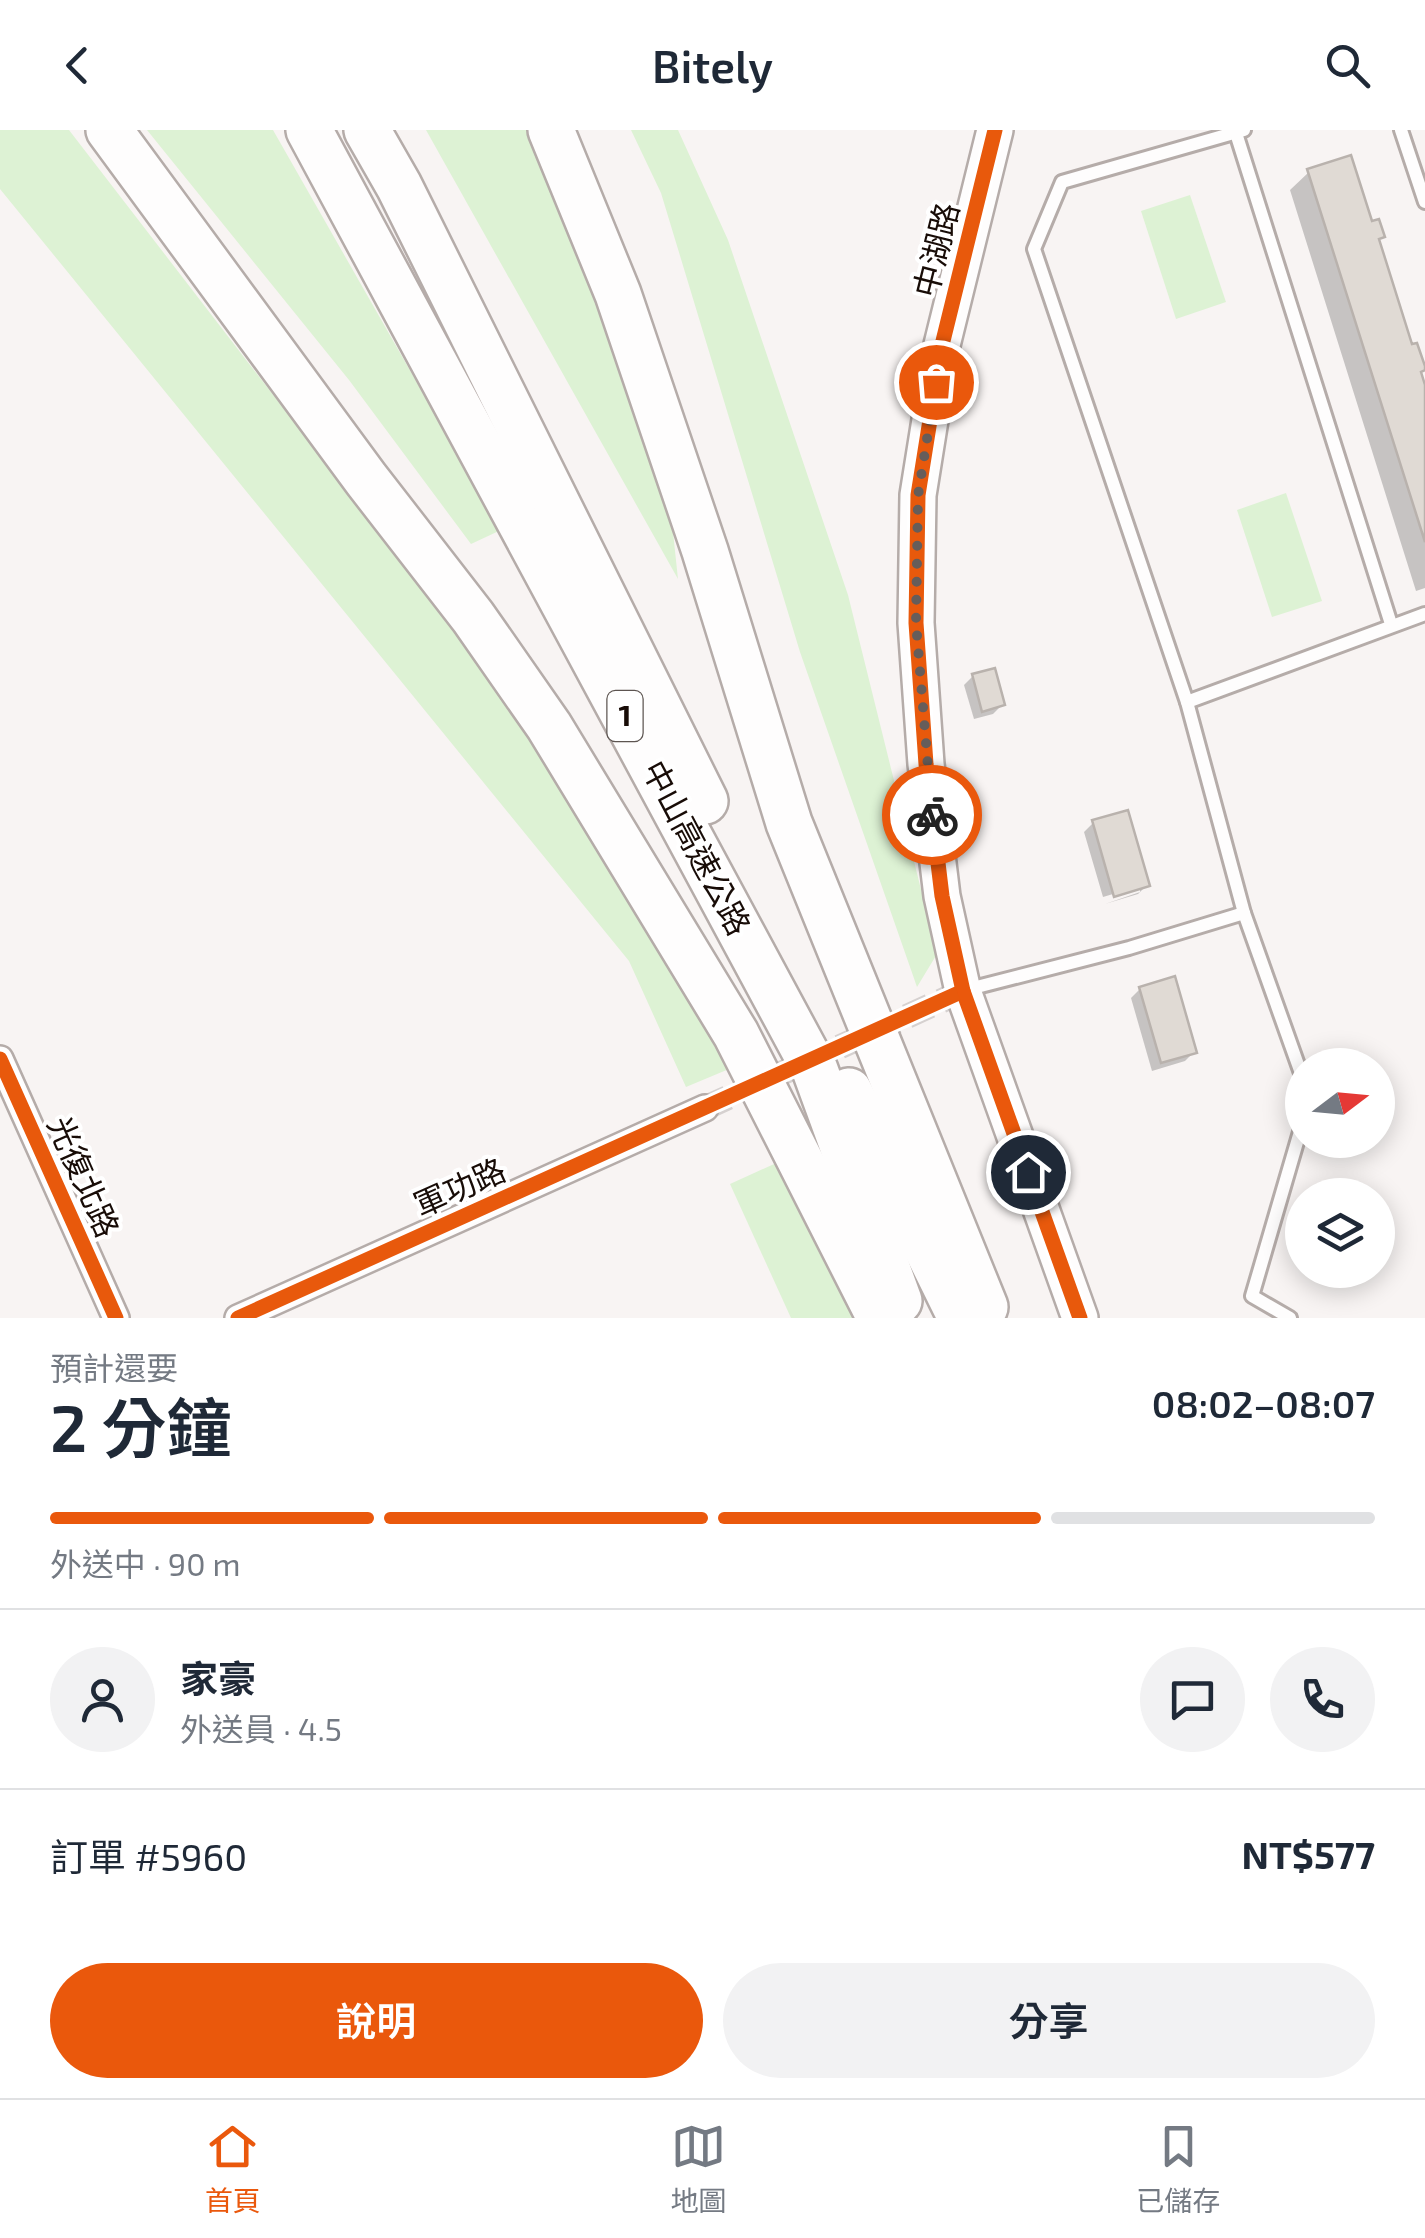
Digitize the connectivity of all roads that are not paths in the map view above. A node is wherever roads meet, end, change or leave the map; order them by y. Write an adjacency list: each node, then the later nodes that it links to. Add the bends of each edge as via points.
1 (109, 130): 20 (highway, via 549,726 736,1034)
2 (309, 130): 21 (highway, 中山高速公路 / 1, via 815,1070)
3 (367, 130): 22 (highway, 中山高速公路 / 1)
4 (552, 130): 23 (highway, via 618,294 790,823)
5 (995, 130): 13 (street, 中湖路, via 942,344 918,496 916,623 926,764 942,896)
6 (1401, 130): 8 (lane)
7 (1238, 131): 10 (lane); 11 (lane, via 1062,182 1034,250)
8 (1425, 202)
9 (1425, 614): 10 (lane)
10 (1391, 624): 11 (lane)
11 (1186, 702): 12 (lane)
12 (1244, 913): 13 (lane); 14 (lane)
13 (963, 990): 24 (street, 中湖路)
14 (1292, 1048)
15 (0, 1059): 18 (street, 光復北路)
16 (706, 1108): 19 (street, 軍功路)
17 (1293, 1158): 25 (lane, via 1252,1296)
18 (116, 1318)
19 (238, 1318)
20 (880, 1318)
21 (905, 1318)
22 (962, 1318)
23 (989, 1318)
24 (1080, 1318)
25 (1290, 1318)

